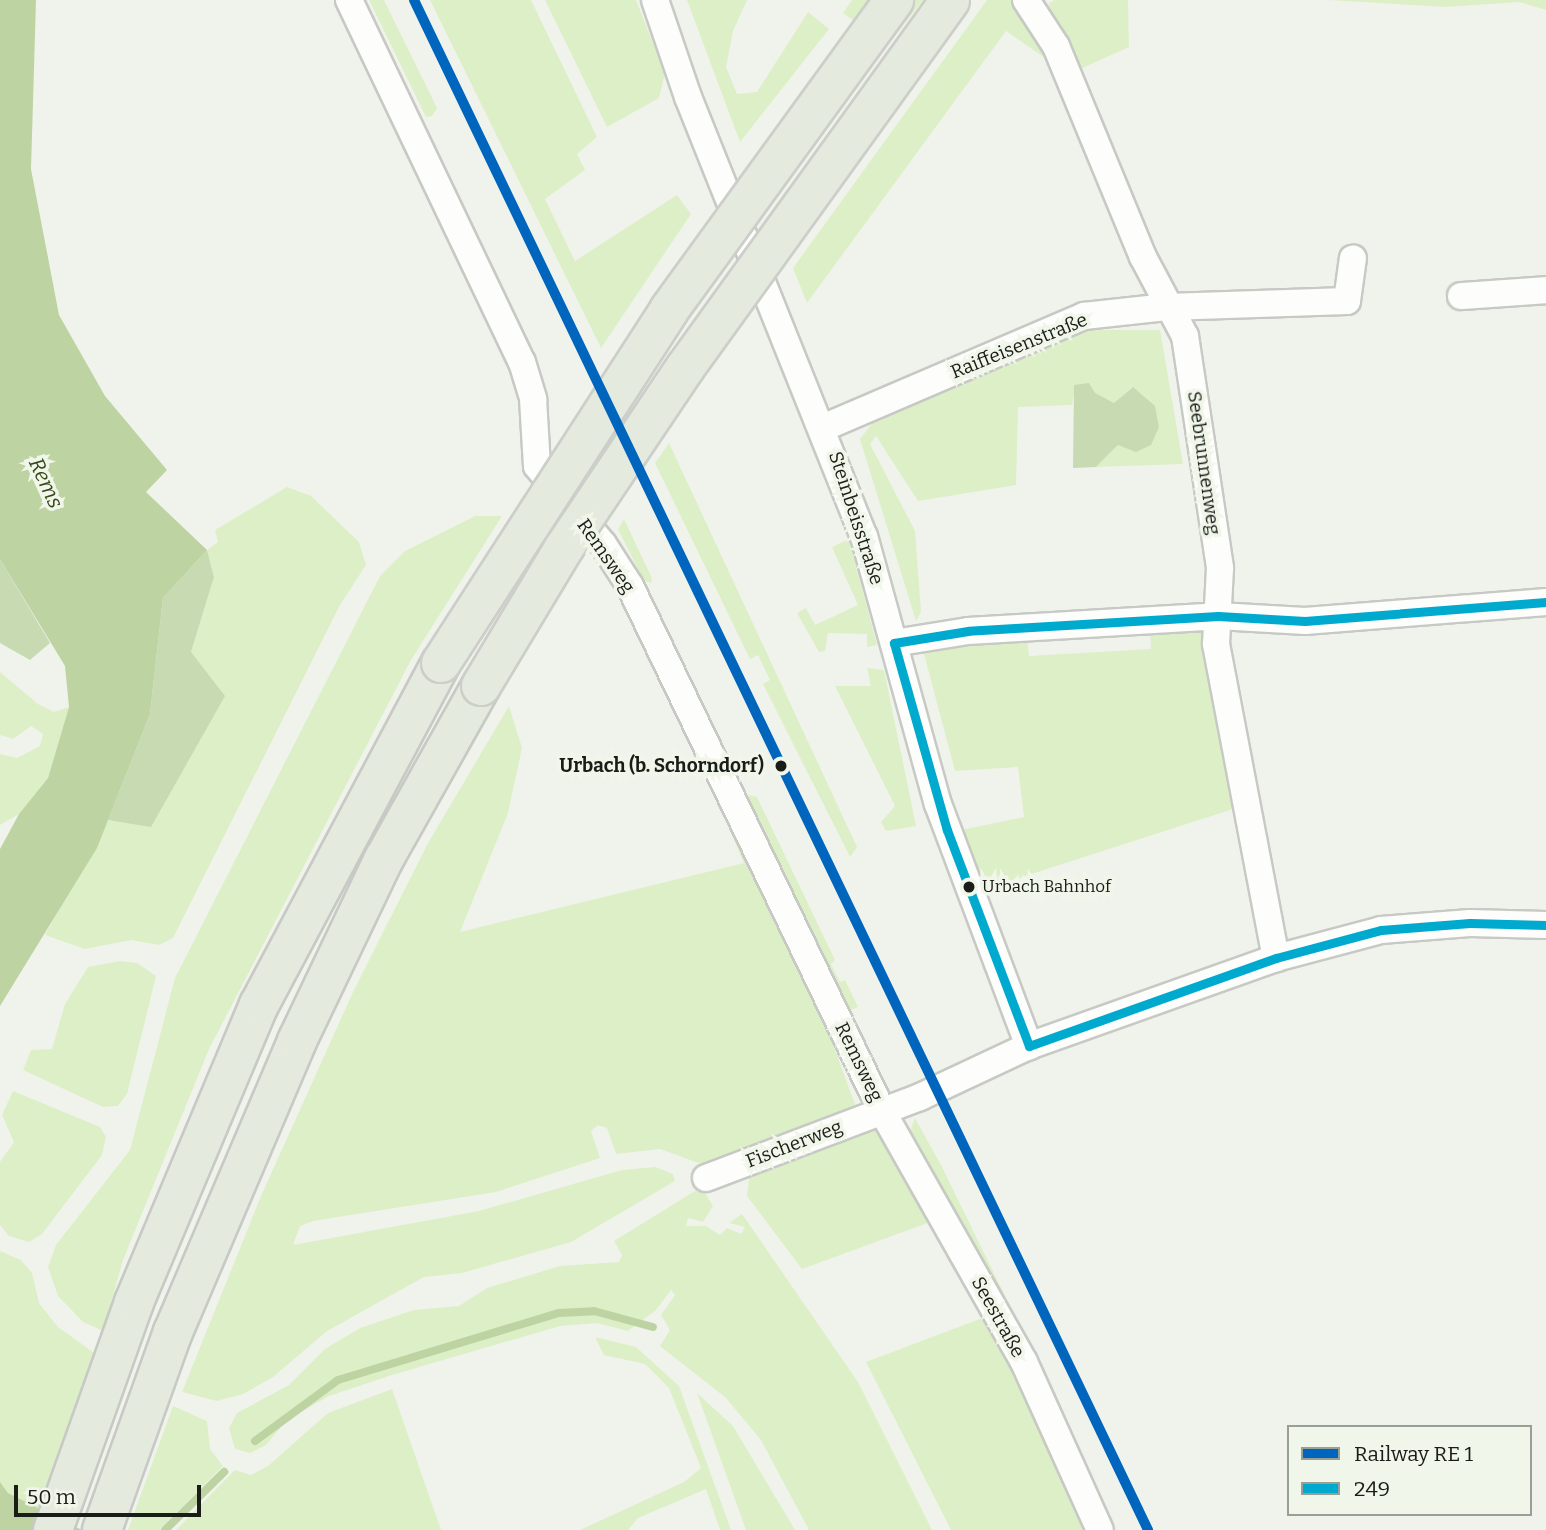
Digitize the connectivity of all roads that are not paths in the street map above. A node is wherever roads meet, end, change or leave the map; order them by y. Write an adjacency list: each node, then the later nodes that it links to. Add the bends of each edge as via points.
1 (349, 0): 17 (street, Remsweg, via 522,362 533,400 537,466 603,544 630,586)
2 (655, 0): 10 (street, Steinbeisstraße, via 688,97)
3 (894, 0): 19 (highway, bridge, via 669,310 440,663 259,1005 134,1302)
4 (950, 0): 20 (highway, bridge, via 685,368 564,548 384,859 297,1041 173,1332)
5 (1026, 0): 9 (street, Seebrunnenweg, via 1061,57)
6 (1353, 258): 9 (street, Raiffeisenstraße, via 1347,301)
7 (1546, 290): 8 (street)
8 (1461, 296)
9 (1167, 307): 10 (street, Raiffeisenstraße, via 1084,316); 12 (street, Seebrunnenweg, via 1185,336 1220,568)
10 (825, 427): 13 (street, Steinbeisstraße, via 864,536)
11 (1546, 602): 12 (street, via 1305,621)
12 (1218, 616): 13 (street, via 968,631); 15 (street, Seebrunnenweg, via 1216,644 1235,760)
13 (894, 643): 16 (street, Steinbeisstraße, via 947,830)
14 (1546, 925): 15 (street, Fischerweg, via 1470,923 1381,930)
15 (1276, 958): 16 (street, Fischerweg)
16 (1029, 1046): 17 (street, Fischerweg)
17 (882, 1111): 18 (street, Fischerweg); 21 (street, Seestraße, via 1024,1362)
18 (706, 1178)
19 (53, 1530)
20 (102, 1530)
21 (1100, 1530)

